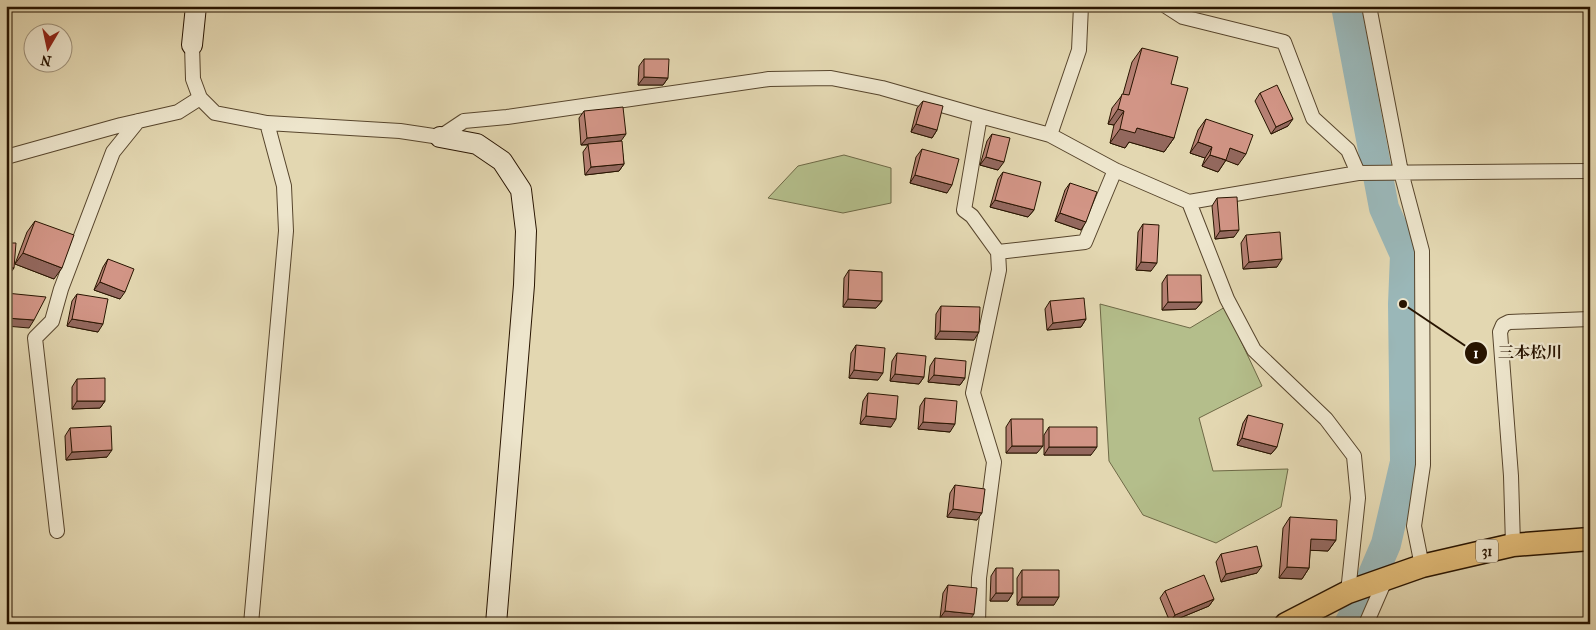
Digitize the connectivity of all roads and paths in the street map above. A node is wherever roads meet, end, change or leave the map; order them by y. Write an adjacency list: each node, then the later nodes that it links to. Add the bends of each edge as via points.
1 (196, 6): 5 (street)
2 (1081, 6): 10 (street, via 1079,50)
3 (1166, 6): 16 (street, via 1183,17 1284,42 1313,118 1348,150)
4 (1369, 6): 15 (street)
5 (192, 45): 6 (street, via 193,79)
6 (200, 98): 8 (street, via 178,112); 9 (street, via 215,112)
7 (980, 116): 10 (street); 11 (street, via 882,88 831,78 769,79 464,121); 18 (street, via 964,210)
8 (138, 121): 12 (street); 20 (street, via 112,152 52,321 35,338)
9 (266, 123): 11 (street, via 400,131); 26 (street, via 284,186 286,231)
10 (1050, 135): 13 (street)
11 (440, 137): 27 (street, via 477,144 502,161 521,190 526,231 524,295)
12 (6, 157)
13 (1115, 170): 17 (street); 18 (street, via 1085,242)
14 (1590, 171): 15 (street)
15 (1402, 172): 16 (street); 23 (street, via 1422,251 1423,464 1414,526)
16 (1358, 173): 17 (street)
17 (1188, 202): 25 (street, via 1227,299 1254,350 1326,419 1354,456 1358,498)
18 (998, 252): 28 (street, via 999,270 973,393 994,462 979,578)
19 (1590, 319): 22 (street, via 1509,322 1500,332)
20 (57, 531)
21 (1590, 539): 22 (main road, 31)
22 (1513, 545): 23 (main road, 31)
23 (1422, 566): 24 (main road, 31)
24 (1386, 578): 25 (main road, 31); 30 (street)
25 (1348, 592): 29 (main road, 31)
26 (251, 624)
27 (496, 624)
28 (978, 624)
29 (1286, 624)
30 (1366, 624)

